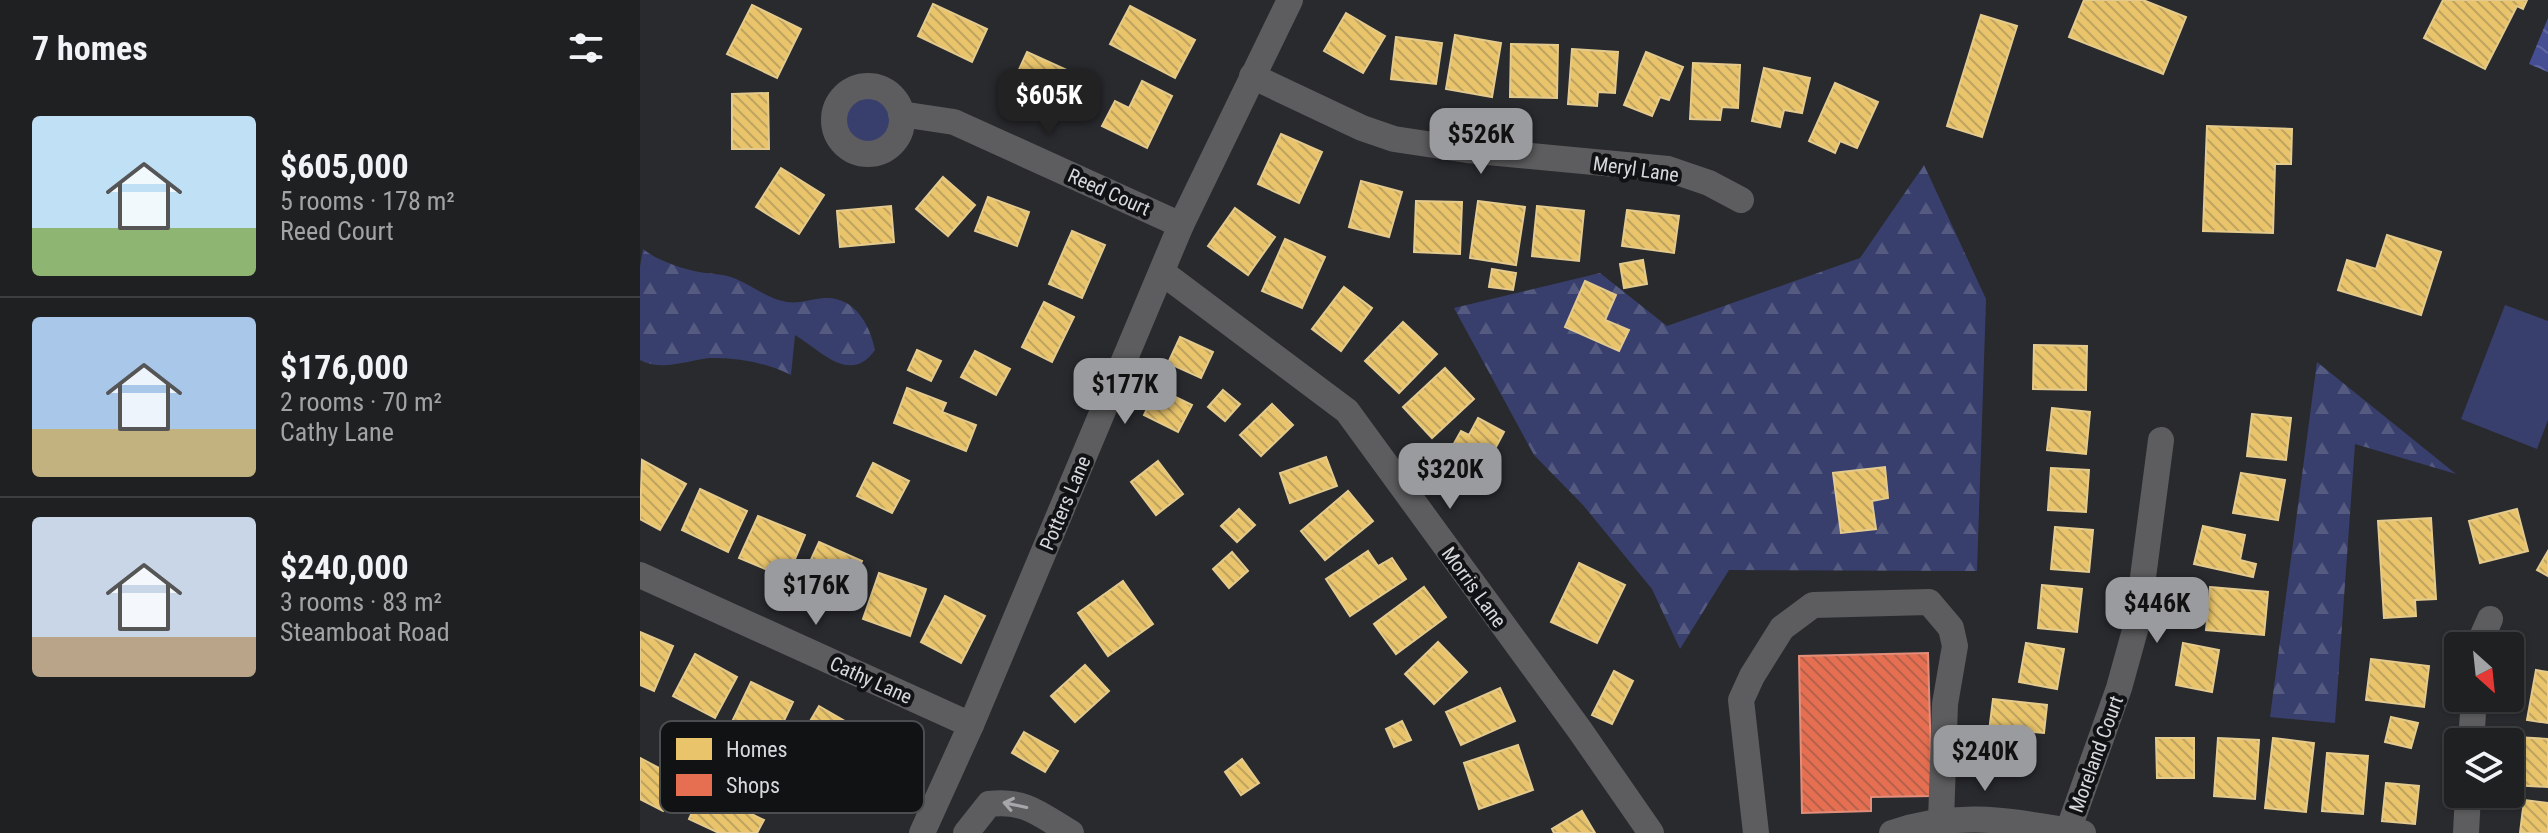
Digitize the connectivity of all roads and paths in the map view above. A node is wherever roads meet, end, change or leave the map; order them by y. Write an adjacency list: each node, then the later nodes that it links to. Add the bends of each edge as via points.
1 (1290, 0): 2 (street, Potters Lane)
2 (1252, 76): 4 (street, Meryl Lane, via 1394,139 1668,169); 5 (street, Potters Lane)
3 (901, 114): 5 (street, Reed Court, via 954,122)
4 (1741, 200)
5 (1181, 225): 6 (street, Potters Lane)
6 (1163, 273): 11 (street, Potters Lane); 18 (street, Morris Lane, via 1347,411)
7 (2161, 440): 14 (street, Moreland Court, via 2137,623)
8 (640, 575): 11 (street, Cathy Lane)
9 (2490, 619): 10 (street)
10 (2484, 632)
11 (971, 725): 15 (street, Potters Lane)
12 (2467, 808): 21 (street)
13 (1941, 821): 14 (street, via 1976,817); 19 (street, via 1945,704 1955,646 1951,628 1929,602 1813,605 1782,628 1741,700); 20 (street)
14 (2076, 832)
15 (922, 833)
16 (966, 833): 17 (street, one-way to 16, via 1008,801 989,804)
17 (1071, 833)
18 (1651, 833)
19 (1756, 833)
20 (1892, 833)
21 (2466, 833)

